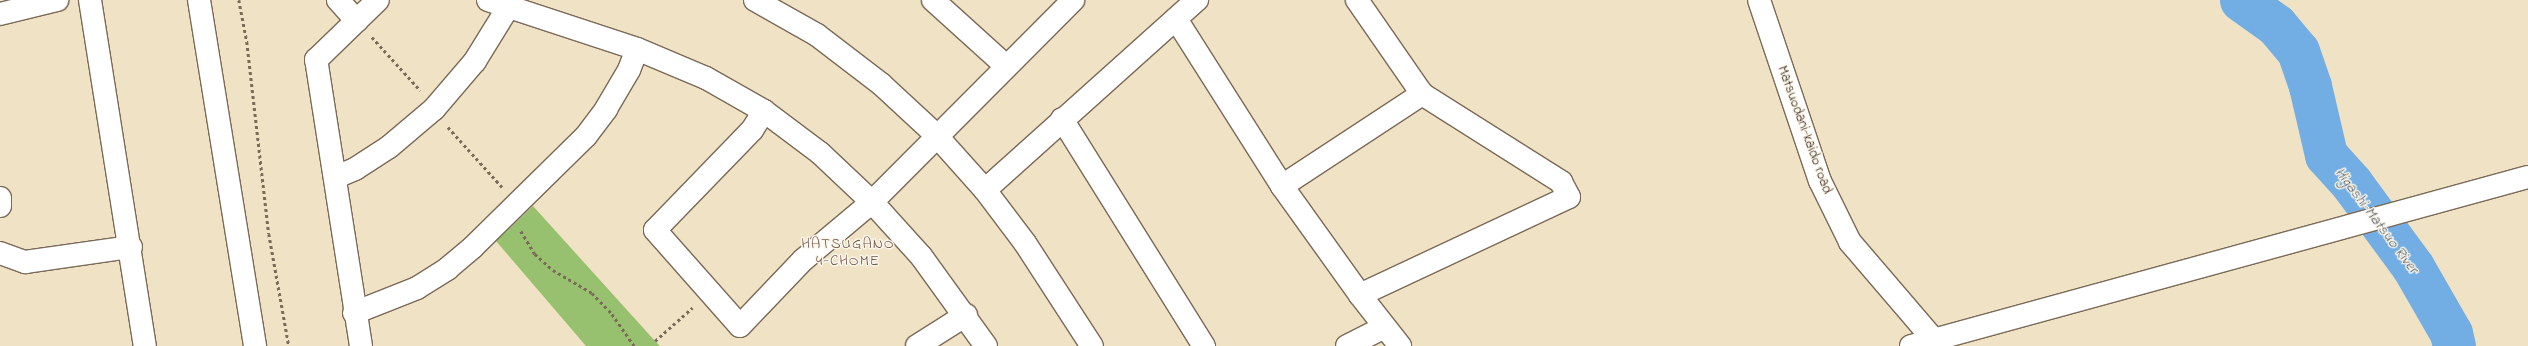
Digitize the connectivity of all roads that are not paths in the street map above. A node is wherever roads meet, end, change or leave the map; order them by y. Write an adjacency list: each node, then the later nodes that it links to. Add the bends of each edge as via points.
1 (57, 0): 14 (street)
2 (90, 0): 30 (street)
3 (199, 0): 38 (street)
4 (338, 0): 16 (street)
5 (378, 0): 16 (street)
6 (488, 0): 13 (street)
7 (755, 0): 22 (street, via 817,35 881,84)
8 (933, 0): 18 (street)
9 (1073, 0): 18 (street)
10 (1197, 0): 15 (street)
11 (1357, 0): 19 (street)
12 (1759, 0): 36 (street, Matsuodani-kaido road, via 1820,181 1850,242)
13 (509, 6): 17 (street); 23 (street, via 475,61 434,109 389,147 355,169)
14 (0, 14)
15 (1176, 19): 21 (street); 25 (street)
16 (357, 20): 23 (street, via 316,60)
17 (637, 49): 20 (street, via 706,78); 33 (street, via 629,70 606,109 586,136 518,204 447,269 417,288)
18 (1006, 66): 22 (street)
19 (1422, 94): 25 (street); 32 (street, via 1561,182 1569,197)
20 (764, 111): 28 (street, via 820,153); 28 (street, via 752,130 655,230 740,326 803,260)
21 (1062, 119): 26 (street); 43 (street)
22 (936, 135): 26 (street); 28 (street)
23 (336, 177): 33 (street)
24 (2528, 177): 36 (street)
25 (1282, 186): 32 (street)
26 (985, 190): 42 (street, via 1025,243)
27 (0, 198): 29 (street)
28 (872, 202): 34 (street, via 921,256)
29 (0, 206)
30 (131, 247): 31 (street, via 24,262); 37 (street)
31 (0, 253)
32 (1360, 295): 35 (street)
33 (354, 313): 39 (street)
34 (966, 314): 40 (street); 41 (street)
35 (1385, 327): 44 (street); 45 (street)
36 (1936, 343): 46 (street)
37 (145, 346)
38 (255, 346)
39 (361, 346)
40 (917, 346)
41 (986, 346)
42 (1092, 346)
43 (1204, 346)
44 (1347, 346)
45 (1400, 346)
46 (1911, 346)

